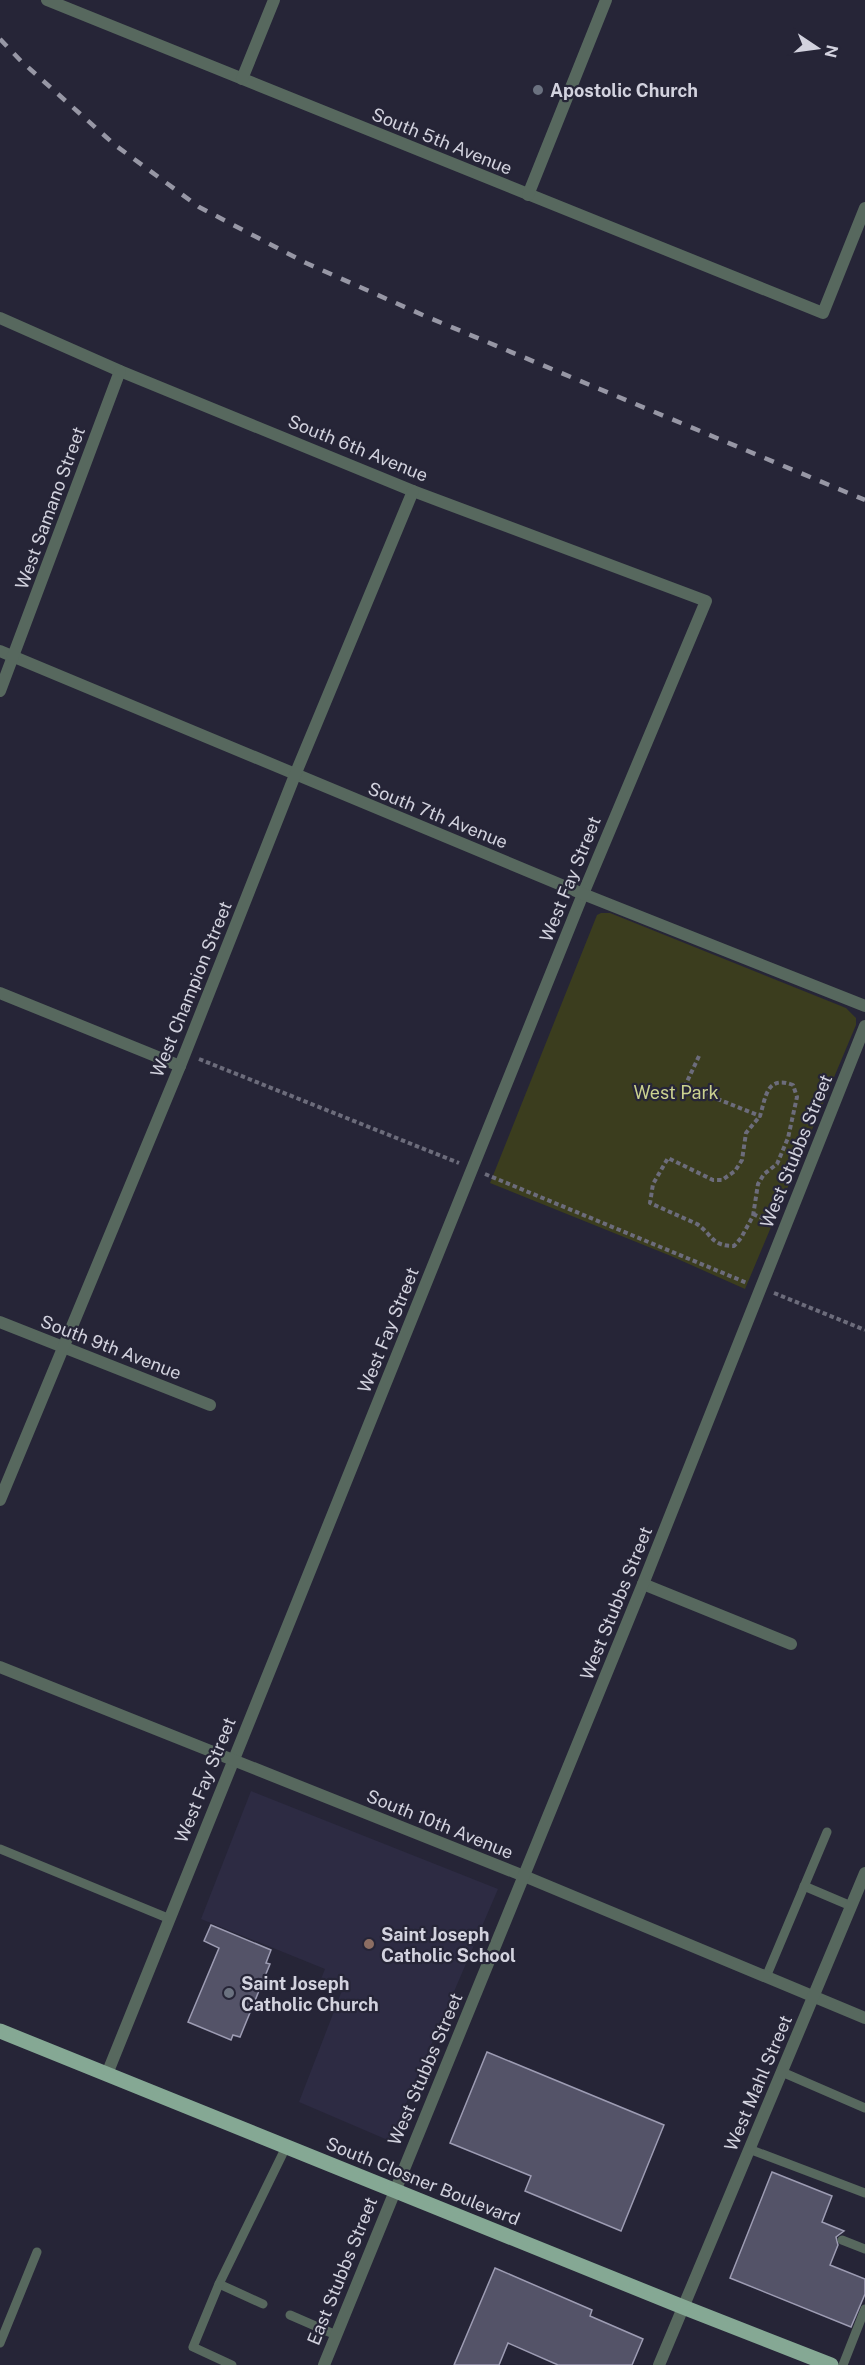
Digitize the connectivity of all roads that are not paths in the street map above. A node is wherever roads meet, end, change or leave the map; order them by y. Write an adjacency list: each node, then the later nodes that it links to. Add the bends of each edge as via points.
1 (47, 0): 4 (street, South 5th Avenue)
2 (274, 0): 4 (street)
3 (606, 0): 5 (street)
4 (242, 79): 5 (street, South 5th Avenue)
5 (528, 195): 6 (street, South 5th Avenue, via 823,313)
6 (865, 208)
7 (0, 318): 8 (street, South 6th Avenue)
8 (120, 371): 9 (street, South 6th Avenue); 12 (street, West Samano Street)
9 (413, 490): 10 (street, South 6th Avenue); 14 (street, West Champion Street)
10 (706, 601): 15 (street, West Fay Street)
11 (0, 651): 12 (street, South 7th Avenue)
12 (14, 657): 13 (street, West Samano Street); 14 (street, South 7th Avenue)
13 (0, 691)
14 (295, 776): 15 (street, South 7th Avenue); 19 (street, West Champion Street)
15 (583, 894): 17 (street, South 7th Avenue); 27 (street, West Fay Street)
16 (0, 993): 19 (street)
17 (865, 1006)
18 (865, 1026): 24 (street, West Stubbs Street)
19 (180, 1066): 21 (street, West Champion Street)
20 (0, 1322): 21 (street, South 9th Avenue)
21 (63, 1348): 22 (street, South 9th Avenue); 23 (street, West Champion Street)
22 (210, 1405)
23 (0, 1500)
24 (643, 1584): 25 (street); 31 (street, West Stubbs Street)
25 (791, 1644)
26 (0, 1667): 27 (street, South 10th Avenue)
27 (232, 1761): 31 (street, South 10th Avenue); 34 (street, West Fay Street)
28 (827, 1832): 32 (lane)
29 (0, 1849): 34 (lane)
30 (865, 1874): 33 (street, West Mahl Street)
31 (524, 1876): 35 (street, South 10th Avenue); 44 (street, West Stubbs Street)
32 (804, 1887): 33 (lane); 35 (lane)
33 (851, 1906): 36 (street, West Mahl Street)
34 (170, 1919): 40 (street, West Fay Street)
35 (766, 1977): 36 (street, South 10th Avenue)
36 (814, 1997): 37 (street, South 10th Avenue); 39 (street, West Mahl Street)
37 (865, 2018)
38 (0, 2031): 40 (main road, South Closner Boulevard)
39 (782, 2072): 41 (lane); 43 (street, West Mahl Street)
40 (107, 2074): 42 (main road, South Closner Boulevard)
41 (865, 2108)
42 (286, 2146): 44 (main road, South Closner Boulevard); 49 (lane)
43 (749, 2149): 45 (lane); 51 (street, West Mahl Street)
44 (394, 2190): 51 (main road, South Closner Boulevard); 54 (street, East Stubbs Street)
45 (865, 2193)
46 (842, 2240): 47 (lane)
47 (865, 2249)
48 (37, 2252): 55 (lane)
49 (219, 2284): 50 (lane); 56 (lane, via 193,2347)
50 (263, 2304)
51 (683, 2307): 58 (street, West Mahl Street); 59 (main road, South Closner Boulevard)
52 (865, 2309): 60 (lane)
53 (290, 2315): 54 (lane)
54 (336, 2335): 57 (street, East Stubbs Street)
55 (0, 2343)
56 (232, 2365)
57 (324, 2365)
58 (659, 2365)
59 (831, 2365)
60 (843, 2365)

